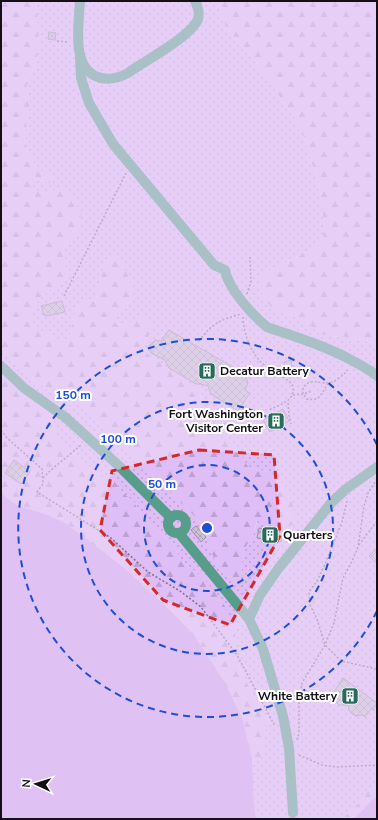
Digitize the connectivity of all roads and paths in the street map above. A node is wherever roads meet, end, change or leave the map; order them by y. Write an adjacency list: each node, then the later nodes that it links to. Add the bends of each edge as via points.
1 (80, 1): 4 (lane)
2 (195, 1): 5 (lane, via 198,13 196,24 179,39 122,76 113,79 98,77 84,67)
3 (57, 41): 4 (path)
4 (79, 43): 5 (lane)
5 (80, 58): 9 (lane, via 81,78 89,103 113,144 214,265 225,270 226,278)
6 (127, 171): 8 (path)
7 (250, 257): 9 (path, via 251,281)
8 (64, 296)
9 (245, 304): 11 (lane, via 267,326 327,348)
10 (199, 342): 17 (path, via 214,324 243,313 247,340 254,354 266,367 290,382 293,386)
11 (354, 362): 13 (lane); 14 (path, via 344,375)
12 (1, 366): 22 (lane, via 24,388 65,417)
13 (377, 376)
14 (328, 383): 16 (path, via 308,382 303,387); 16 (path, via 319,398 313,401 306,399)
15 (312, 391): 16 (path)
16 (303, 394): 17 (path)
17 (292, 395): 18 (path)
18 (288, 402): 19 (path); 20 (path)
19 (269, 410)
20 (291, 424)
21 (1, 430): 24 (path, via 6,438 42,469)
22 (88, 438): 24 (path, via 66,459 53,467); 27 (lane)
23 (377, 467): 31 (lane, via 332,502 278,569 260,595)
24 (44, 478): 34 (path, via 37,492 111,538 148,572 201,607 237,655)
25 (377, 479): 30 (path, via 368,493 364,506)
26 (347, 500): 32 (path, via 342,522 310,592 310,605)
27 (171, 518): 29 (lane, via 169,528); 29 (lane, via 176,515 185,520 184,530)
28 (377, 521): 30 (path)
29 (179, 533): 31 (lane)
30 (358, 547): 32 (path, via 343,578 334,623)
31 (249, 618): 35 (lane, via 263,649)
32 (325, 645): 33 (path, via 341,661); 35 (path, via 302,683 299,733)
33 (377, 669)
34 (275, 727)
35 (291, 750): 36 (path, via 322,765); 37 (lane)
36 (377, 765)
37 (293, 817)

